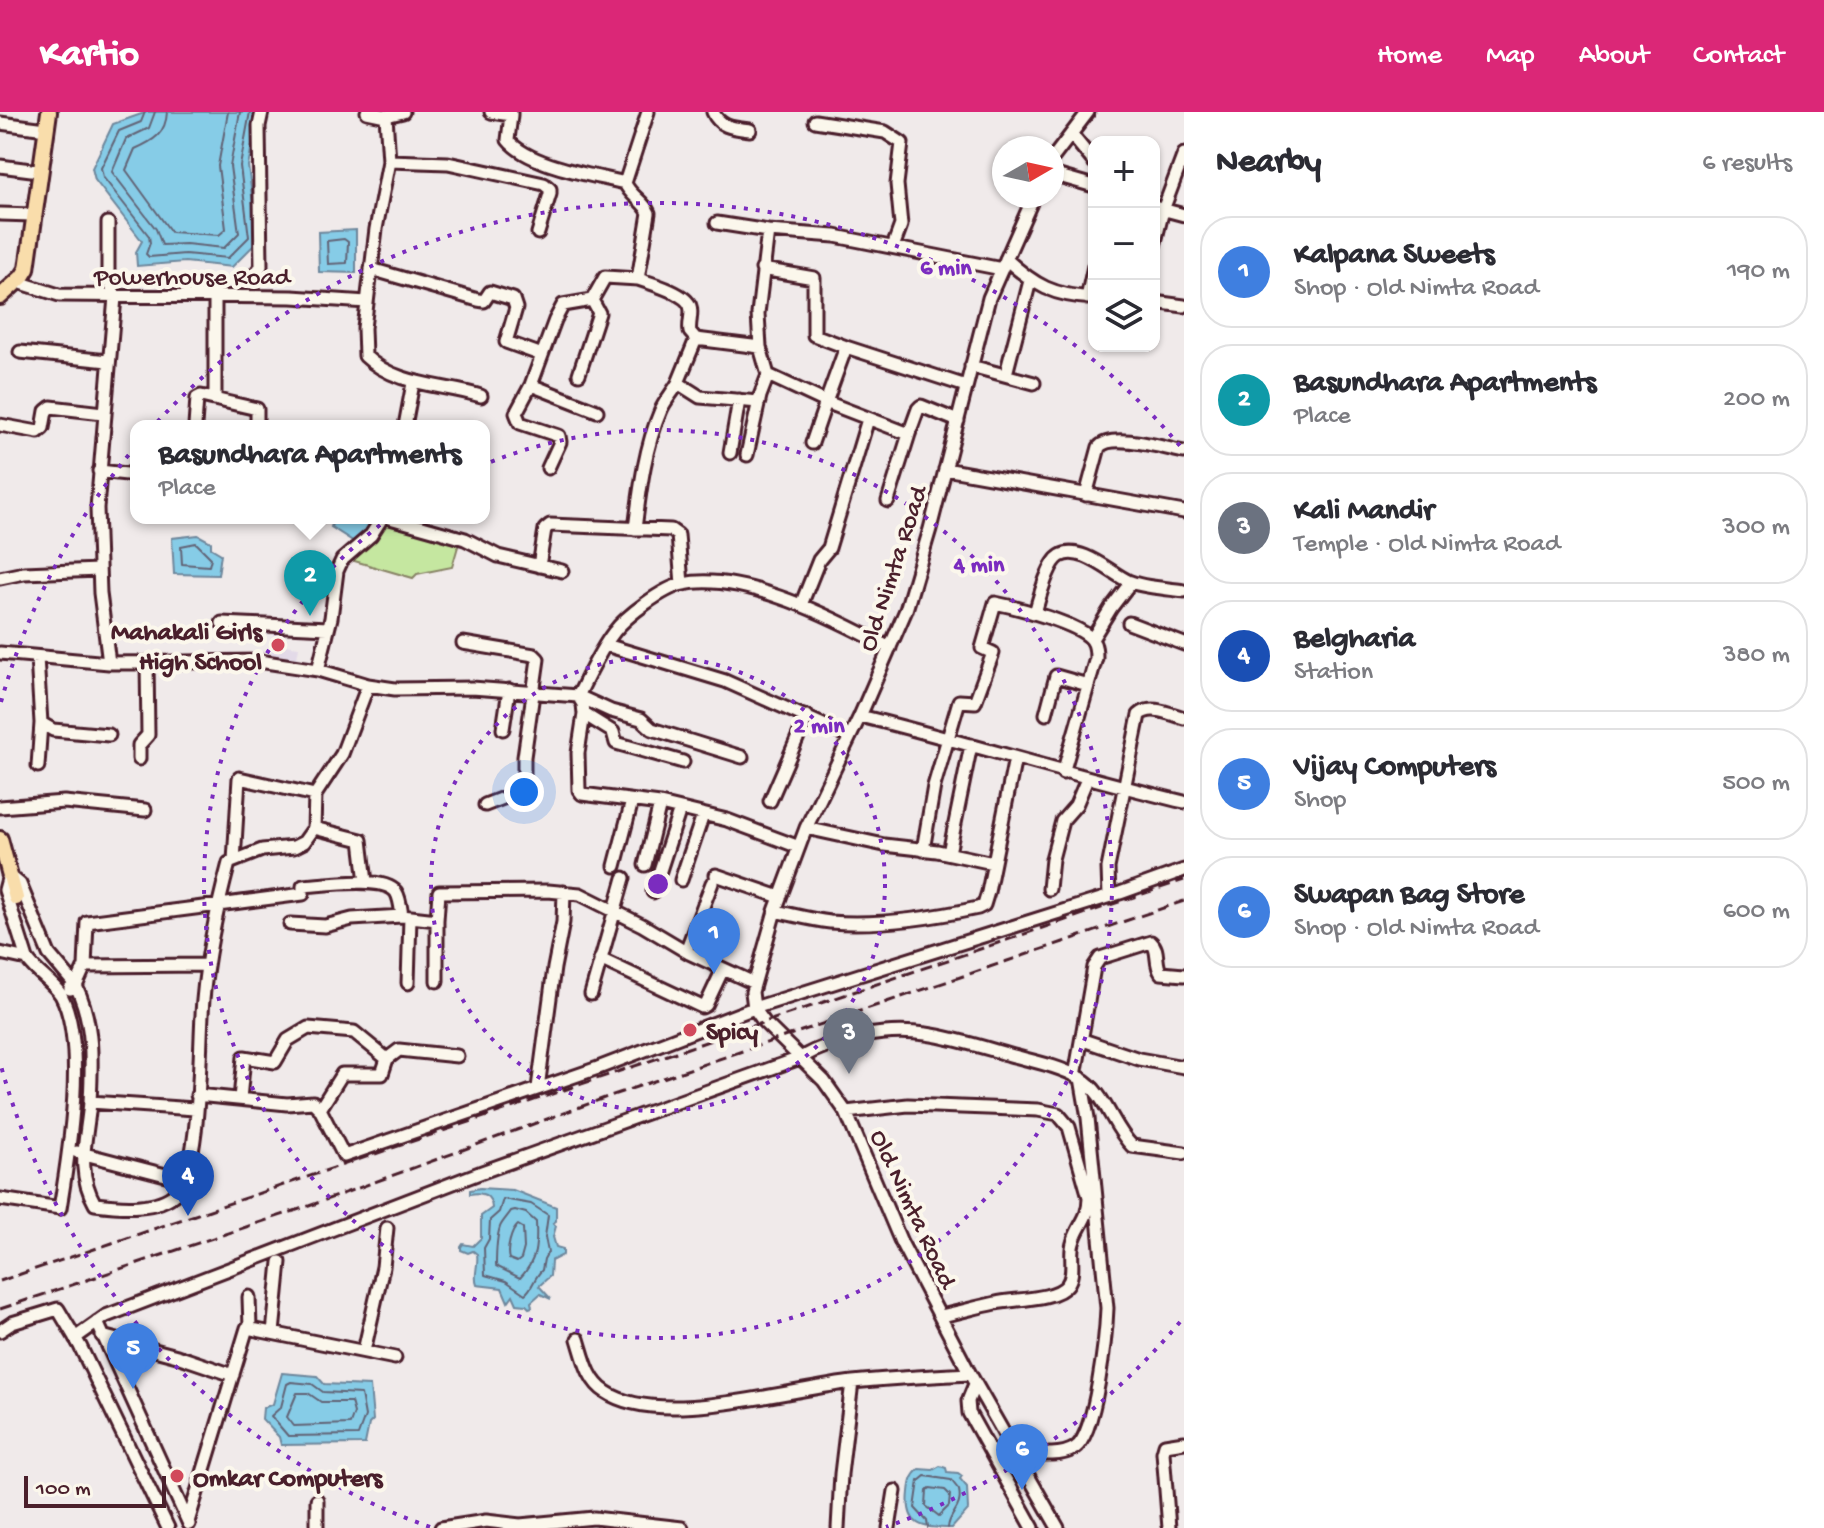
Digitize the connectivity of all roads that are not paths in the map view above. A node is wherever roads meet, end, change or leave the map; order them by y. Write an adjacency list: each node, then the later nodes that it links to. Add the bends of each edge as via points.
1 (49, 112): 15 (main road)
2 (262, 112): 41 (street, via 261,266)
3 (367, 112): 11 (street)
4 (403, 112): 11 (street)
5 (491, 112): 10 (street)
6 (648, 112): 25 (street)
7 (713, 112): 16 (street, via 727,127)
8 (851, 112): 14 (street)
9 (1088, 112): 17 (street)
10 (511, 114): 25 (street, via 508,140 515,148 561,167)
11 (386, 116): 21 (street)
12 (815, 121): 14 (street)
13 (0, 123): 15 (street)
14 (845, 127): 37 (street, via 889,133 902,143 897,184 901,225)
15 (46, 129): 23 (main road)
16 (750, 130)
17 (1071, 134): 18 (street); 20 (street)
18 (1064, 143)
19 (1184, 154): 27 (street)
20 (1088, 155)
21 (389, 161): 36 (street, via 448,163 544,184 550,194); 39 (street)
22 (0, 166): 23 (street)
23 (39, 171): 31 (main road)
24 (1064, 177): 26 (street)
25 (625, 183): 42 (street, via 649,213)
26 (1088, 184)
27 (1160, 204)
28 (1029, 208): 38 (street, Old Nimta Road)
29 (1160, 209): 32 (street)
30 (0, 214): 31 (street)
31 (33, 215): 44 (main road, via 27,269)
32 (1184, 215)
33 (108, 223): 47 (street, via 108,275)
34 (717, 223): 35 (street)
35 (768, 231): 37 (street); 40 (street)
36 (538, 233)
37 (893, 247): 38 (street)
38 (1004, 264): 43 (street); 59 (street, Old Nimta Road)
39 (371, 269): 50 (street); 57 (street, via 478,300 484,301 490,292 513,299 516,308 506,342)
40 (762, 269): 54 (street); 55 (street, via 814,278 814,335)
41 (254, 276)
42 (638, 279): 49 (street, via 605,277); 53 (street, via 687,301 690,332)
43 (1030, 281): 48 (street, via 1064,295); 60 (street)
44 (18, 282): 46 (main road); 47 (street, Powerhouse Road, via 59,295)
45 (215, 295): 47 (street, Powerhouse Road); 50 (street, Powerhouse Road); 69 (street)
46 (0, 297)
47 (115, 297): 58 (street)
48 (1088, 298)
49 (592, 300): 57 (street, via 563,305); 61 (street, via 599,313)
50 (367, 302): 63 (street, via 365,356)
51 (1160, 303): 52 (street)
52 (1184, 306)
53 (696, 339): 54 (street); 64 (street)
54 (760, 347): 62 (street)
55 (846, 347): 67 (street); 72 (street)
56 (20, 352): 58 (street)
57 (542, 355): 66 (street)
58 (108, 361): 74 (street)
59 (971, 366): 65 (street); 67 (street, Old Nimta Road)
60 (1007, 370)
61 (579, 374)
62 (768, 375): 71 (street); 72 (street)
63 (413, 383): 68 (street); 78 (street)
64 (678, 383): 70 (street, via 700,397); 95 (street, via 662,406 648,451)
65 (1034, 383)
66 (531, 385): 73 (street); 86 (street, via 516,413 520,423 559,436)
67 (966, 386): 79 (street, Old Nimta Road)
68 (481, 396)
69 (215, 398): 76 (street, via 197,398); 77 (street, via 257,409)
70 (739, 400): 71 (street); 84 (street)
71 (759, 402): 85 (street)
72 (826, 402): 75 (street); 82 (street)
73 (597, 411)
74 (103, 413): 80 (street, via 51,407 38,432); 88 (street)
75 (868, 419): 81 (street); 103 (street, via 829,548)
76 (195, 420)
77 (257, 420)
78 (406, 420)
79 (958, 421): 81 (street, via 919,407); 87 (street, Old Nimta Road)
80 (0, 425)
81 (909, 434): 91 (street)
82 (812, 443)
83 (1184, 452): 90 (street, via 1103,442)
84 (730, 453)
85 (747, 455)
86 (548, 468)
87 (945, 469): 90 (street); 112 (street, Old Nimta Road, via 906,610)
88 (99, 471): 89 (street); 97 (street)
89 (130, 474)
90 (1086, 495): 92 (street)
91 (888, 501)
92 (1184, 512)
93 (378, 524): 107 (street, via 342,560)
94 (411, 524): 96 (street)
95 (635, 529): 96 (street, via 550,525); 101 (street, via 676,532)
96 (539, 566): 98 (street)
97 (99, 570): 99 (street); 116 (street)
98 (562, 571)
99 (0, 578)
100 (1131, 582): 102 (street); 104 (street, via 1082,556 1062,555 1050,569); 108 (street)
101 (682, 584): 103 (street, via 744,586); 111 (street, via 632,614)
102 (1184, 591)
103 (801, 605): 112 (street)
104 (1035, 613): 108 (street); 132 (street, via 995,603 982,648 993,653 975,702 959,701)
105 (222, 623): 107 (street)
106 (1129, 623): 110 (street)
107 (328, 628): 117 (street)
108 (1092, 639): 119 (street, via 1096,658)
109 (463, 643): 121 (street, via 536,657)
110 (1184, 644)
111 (606, 645): 122 (street); 125 (street, via 725,681)
112 (890, 648): 126 (street, Old Nimta Road)
113 (0, 653): 114 (street)
114 (37, 657): 116 (street); 128 (street)
115 (147, 662): 116 (street); 117 (street, via 259,661); 136 (street, via 148,735 139,745)
116 (109, 663)
117 (318, 670): 118 (street)
118 (368, 685): 120 (street); 142 (street, via 342,754)
119 (1088, 685): 124 (street, via 1056,676); 139 (street)
120 (509, 690): 121 (street); 129 (street)
121 (534, 692): 122 (street); 147 (street, via 524,790)
122 (578, 696): 123 (street); 134 (street, via 641,719 652,729)
123 (584, 714): 137 (street, via 613,732 616,743); 143 (street, via 579,790)
124 (1046, 714)
125 (807, 716): 131 (street); 144 (street)
126 (860, 716): 131 (street, Old Nimta Road); 132 (street)
127 (1184, 718): 141 (street, via 1153,709 1139,715)
128 (41, 723): 130 (street, via 53,730); 138 (street)
129 (503, 729)
130 (109, 735)
131 (850, 737): 153 (street, Old Nimta Road)
132 (949, 738): 133 (street); 156 (street)
133 (971, 745): 135 (street); 157 (street)
134 (742, 757)
135 (1015, 758): 139 (street); 159 (street)
136 (139, 759)
137 (683, 762)
138 (38, 766)
139 (1063, 773): 140 (street)
140 (1087, 779): 141 (street); 167 (street, via 1062,821)
141 (1123, 788): 145 (street); 170 (street, via 1108,868)
142 (315, 795): 152 (street); 158 (street, via 239,778)
143 (632, 801): 146 (street); 161 (street)
144 (770, 801)
145 (1184, 802)
146 (660, 804): 149 (street); 160 (street)
147 (485, 805)
148 (0, 807): 150 (street, via 64,802)
149 (680, 809): 151 (street); 169 (street)
150 (145, 810)
151 (703, 815): 155 (street); 165 (street)
152 (314, 828): 158 (street, via 294,847 262,850); 166 (street, via 361,840)
153 (806, 828): 155 (street, Old Nimta Road); 156 (street)
154 (0, 839): 163 (main road)
155 (799, 847): 171 (street, Old Nimta Road)
156 (923, 850): 157 (street)
157 (949, 853): 159 (street)
158 (234, 861): 173 (street)
159 (993, 863): 174 (street, via 986,899 978,908 923,918 844,922)
160 (645, 865)
161 (615, 866)
162 (1184, 870): 170 (street)
163 (9, 875): 172 (main road); 181 (street, via 5,890); 190 (street, via 20,884 49,954)
164 (624, 878): 175 (street)
165 (681, 880)
166 (366, 882): 173 (street, via 303,886 303,894); 176 (street, via 396,892)
167 (1049, 889)
168 (564, 892): 175 (street, via 588,896); 177 (street, via 439,892); 200 (street)
169 (653, 892)
170 (1109, 896): 193 (street)
171 (780, 897): 174 (street, Old Nimta Road); 179 (street, via 714,879)
172 (16, 898)
173 (218, 904): 183 (street); 184 (street, via 87,922)
174 (775, 911): 189 (street, Old Nimta Road)
175 (614, 912): 179 (street); 182 (street)
176 (406, 917): 177 (street); 178 (street, via 325,926); 188 (street)
177 (437, 920): 187 (street)
178 (290, 924)
179 (686, 951): 185 (street)
180 (0, 953): 181 (street)
181 (27, 959): 191 (street)
182 (600, 959): 185 (street, via 702,1007); 192 (street)
183 (207, 965): 184 (street); 201 (street)
184 (85, 966): 190 (street)
185 (723, 969): 189 (street)
186 (1184, 975): 194 (street, via 1161,973 1151,942 1100,958 1094,967)
187 (437, 981)
188 (408, 983)
189 (754, 983): 193 (street, Old Nimta Road)
190 (76, 986): 191 (street); 203 (street, via 92,1036)
191 (60, 993): 207 (street, via 75,1040)
192 (591, 994)
193 (754, 1008): 196 (street, Old Nimta Road); 200 (street)
194 (1083, 1040): 198 (street); 199 (street)
195 (457, 1056): 197 (street, via 399,1050)
196 (800, 1058): 199 (street, via 839,1041 925,1034); 206 (street, Old Nimta Road); 216 (street, via 482,1172)
197 (387, 1059): 202 (street, via 354,1032 308,1028 288,1040 275,1062 244,1057); 205 (street, via 382,1074 342,1074)
198 (1184, 1067)
199 (1078, 1077): 209 (street, via 1132,1146); 229 (street, via 1088,1118 1106,1336 1083,1439 1073,1449 1055,1454)
200 (538, 1088): 205 (street, via 344,1156)
201 (197, 1095): 202 (street); 204 (street)
202 (240, 1099): 205 (street, via 313,1102)
203 (90, 1102): 204 (street); 208 (street)
204 (195, 1109): 210 (street)
205 (320, 1109)
206 (846, 1112): 215 (street, Old Nimta Road, via 901,1242); 215 (street, via 908,1105 1038,1110 1058,1114 1069,1127 1089,1208 1073,1239 1067,1285 1046,1296)
207 (70, 1150): 208 (street); 211 (street, via 60,1208)
208 (83, 1153): 210 (street); 210 (street, via 85,1186 95,1204 131,1209 146,1205 176,1193)
209 (1184, 1153)
210 (185, 1180)
211 (0, 1199)
212 (387, 1228): 223 (street)
213 (280, 1262): 219 (street)
214 (249, 1297): 217 (street)
215 (941, 1316): 226 (street, Old Nimta Road)
216 (97, 1322): 220 (street); 222 (street)
217 (250, 1328): 219 (street); 225 (street, via 243,1335)
218 (0, 1331): 222 (street, via 12,1323 60,1312)
219 (273, 1333): 223 (street)
220 (102, 1336): 225 (street); 233 (street)
221 (578, 1339): 227 (street, via 589,1372 604,1391 656,1408 688,1408)
222 (77, 1342): 234 (street)
223 (364, 1351): 224 (street)
224 (395, 1358)
225 (233, 1375): 233 (street)
226 (973, 1379): 227 (street); 229 (street, Old Nimta Road); 240 (street, via 969,1413)
227 (852, 1382): 238 (street)
228 (1184, 1442): 242 (street, via 1165,1445 1163,1452)
229 (1013, 1451): 241 (street, Old Nimta Road)
230 (895, 1491): 239 (street)
231 (317, 1500): 235 (street)
232 (605, 1523): 236 (street, via 486,1521); 237 (street)
233 (190, 1525)
234 (168, 1528)
235 (317, 1528)
236 (441, 1528)
237 (682, 1528)
238 (838, 1528)
239 (889, 1528)
240 (1033, 1528)
241 (1058, 1528)
242 (1169, 1528)

